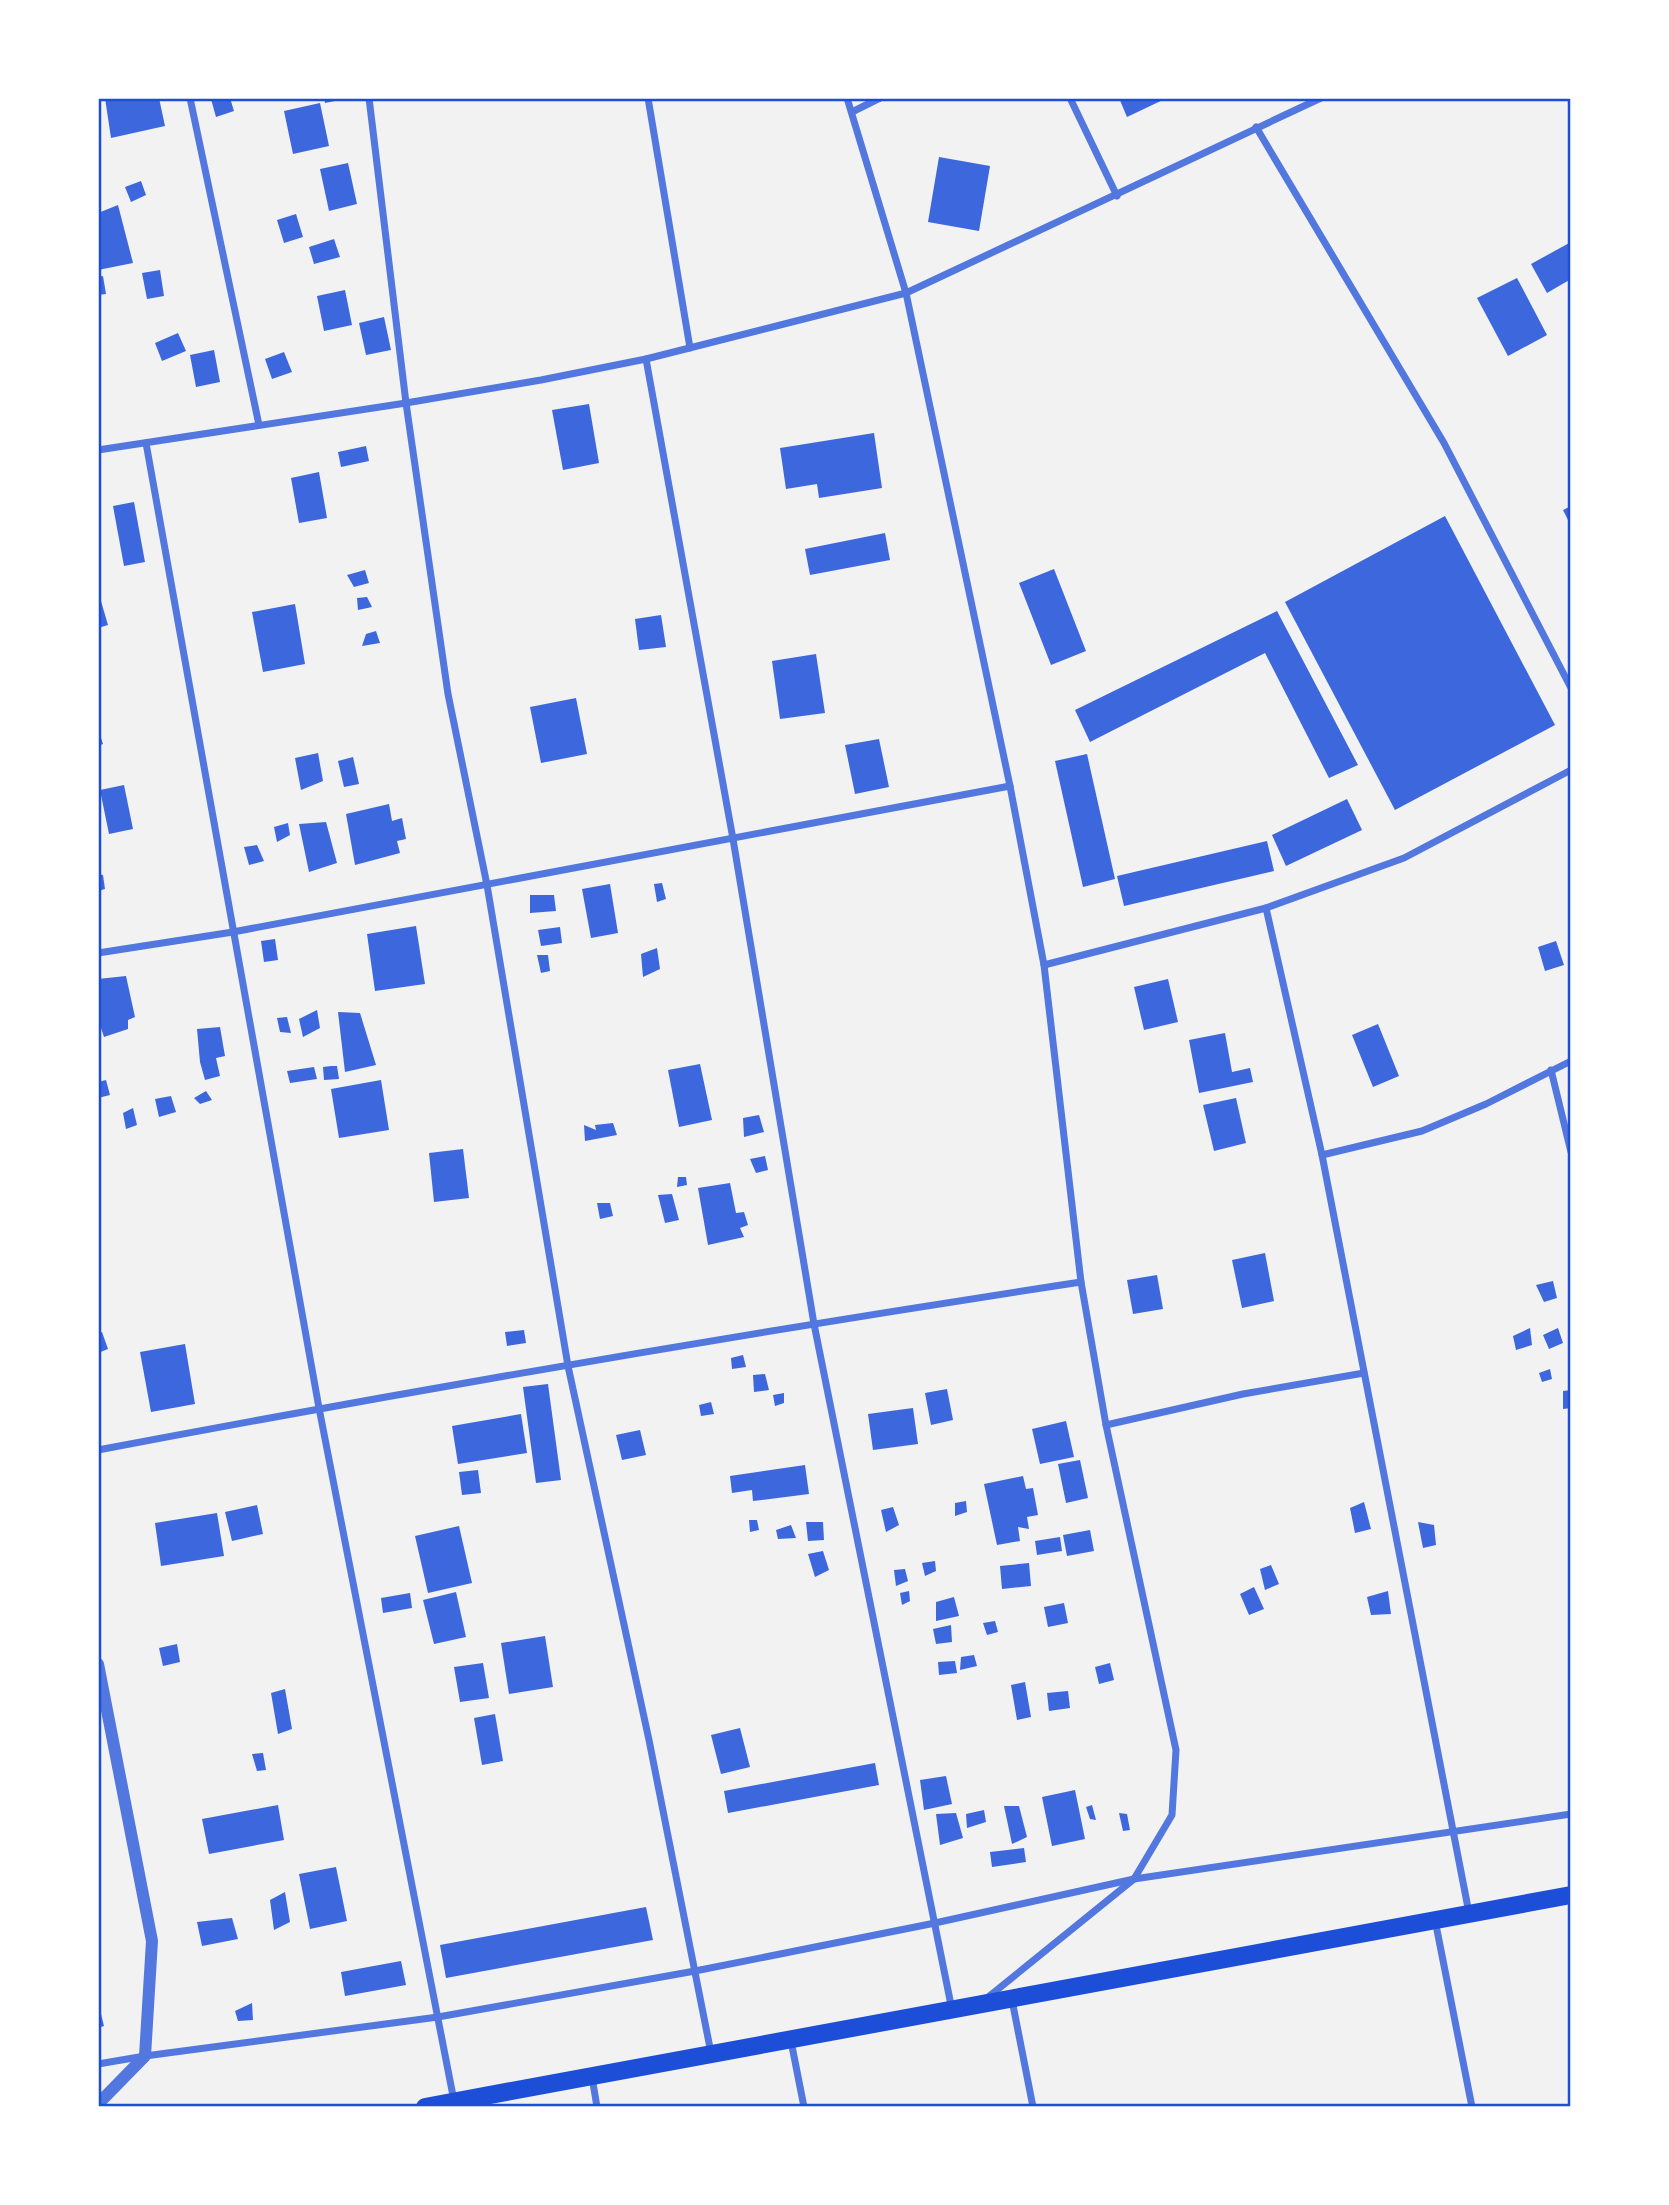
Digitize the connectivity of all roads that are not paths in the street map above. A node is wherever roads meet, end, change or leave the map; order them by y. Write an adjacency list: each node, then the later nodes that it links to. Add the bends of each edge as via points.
1 (190, 98): 15 (street)
2 (369, 98): 14 (street)
3 (648, 98): 12 (street)
4 (847, 98): 8 (street)
5 (880, 98): 8 (street)
6 (1070, 98): 10 (street)
7 (1321, 98): 9 (street)
8 (852, 112): 11 (street)
9 (1256, 127): 10 (street); 18 (street, via 1444,443)
10 (1117, 195): 11 (street)
11 (906, 293): 12 (street); 20 (street)
12 (690, 348): 13 (street)
13 (646, 359): 14 (street); 21 (street)
14 (406, 403): 15 (street); 22 (street, via 448,694)
15 (258, 425): 16 (street)
16 (146, 443): 17 (street); 24 (street)
17 (98, 450)
18 (1571, 688)
19 (1571, 770): 23 (street, via 1404,858)
20 (1010, 786): 21 (street); 26 (street)
21 (733, 839): 22 (street); 32 (street)
22 (486, 885): 24 (street); 33 (street)
23 (1266, 908): 26 (street); 30 (street)
24 (233, 932): 25 (street); 35 (street)
25 (98, 953)
26 (1044, 965): 31 (street)
27 (1571, 1061): 28 (street)
28 (1551, 1070): 29 (street); 30 (street, via 1422,1131)
29 (1571, 1152)
30 (1322, 1155): 34 (street)
31 (1081, 1282): 32 (street); 36 (street)
32 (814, 1324): 33 (street); 45 (street)
33 (568, 1366): 35 (street); 46 (street)
34 (1364, 1373): 36 (street); 40 (street)
35 (319, 1408): 37 (street); 50 (street)
36 (1106, 1425): 41 (street, via 1176,1750 1172,1815)
37 (98, 1450)
38 (98, 1664): 53 (street, via 152,1941)
39 (1571, 1814): 40 (street)
40 (1453, 1833): 41 (street); 43 (street)
41 (1134, 1879): 45 (street); 48 (street)
42 (1571, 1895): 43 (main road)
43 (1469, 1913): 44 (main road)
44 (1435, 1920): 47 (main road); 62 (street)
45 (935, 1923): 46 (street); 49 (street)
46 (695, 1971): 50 (street); 52 (street)
47 (1012, 1999): 48 (main road); 61 (street)
48 (979, 2005): 49 (main road)
49 (952, 2010): 51 (main road)
50 (438, 2017): 53 (street); 56 (street)
51 (791, 2040): 52 (main road); 60 (street)
52 (711, 2053): 55 (main road)
53 (145, 2056): 54 (street); 57 (street)
54 (98, 2064)
55 (592, 2076): 56 (main road); 59 (street)
56 (454, 2102): 58 (main road)
57 (98, 2104)
58 (425, 2107)
59 (597, 2107)
60 (804, 2107)
61 (1033, 2107)
62 (1472, 2107)

